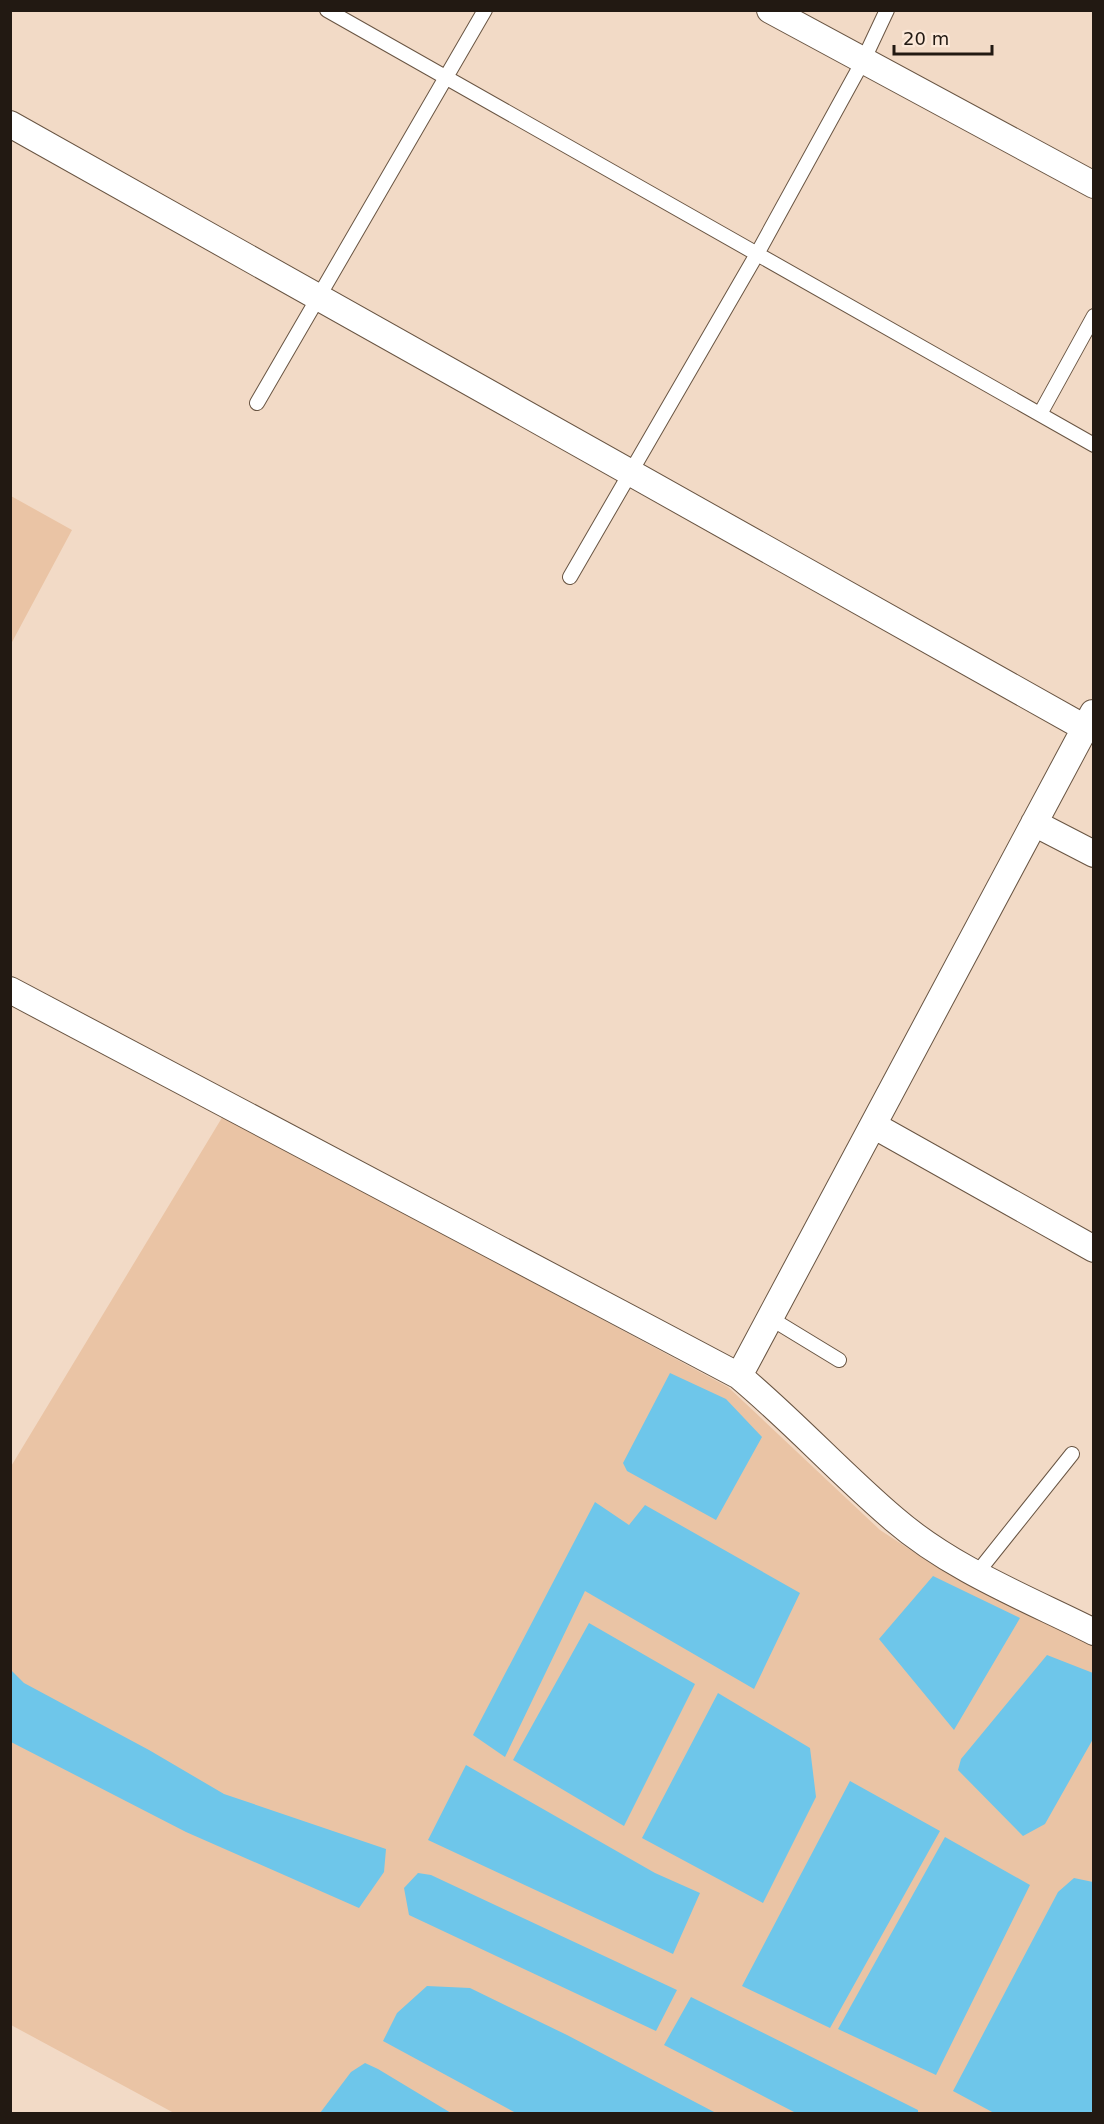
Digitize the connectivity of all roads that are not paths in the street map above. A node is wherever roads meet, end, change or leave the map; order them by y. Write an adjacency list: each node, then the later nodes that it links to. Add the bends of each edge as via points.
1 (327, 10): 6 (lane)
2 (485, 10): 6 (lane)
3 (770, 10): 5 (street)
4 (887, 10): 5 (lane)
5 (863, 61): 8 (street); 9 (lane)
6 (447, 78): 9 (lane); 10 (lane)
7 (10, 124): 10 (street)
8 (1094, 185)
9 (757, 254): 13 (lane); 15 (lane)
10 (319, 296): 12 (lane); 15 (street)
11 (1094, 316): 13 (lane)
12 (257, 403)
13 (1040, 414): 14 (lane)
14 (1094, 445)
15 (632, 472): 16 (lane); 17 (street)
16 (570, 577)
17 (1089, 720): 18 (street)
18 (1034, 823): 19 (street); 21 (street)
19 (1094, 854)
20 (10, 990): 25 (street)
21 (873, 1125): 22 (street); 23 (street)
22 (1094, 1249)
23 (770, 1317): 24 (lane); 25 (street)
24 (839, 1360)
25 (739, 1376): 27 (street, via 895,1520 939,1553)
26 (1072, 1454): 27 (lane)
27 (977, 1573): 28 (street)
28 (1094, 1632)

